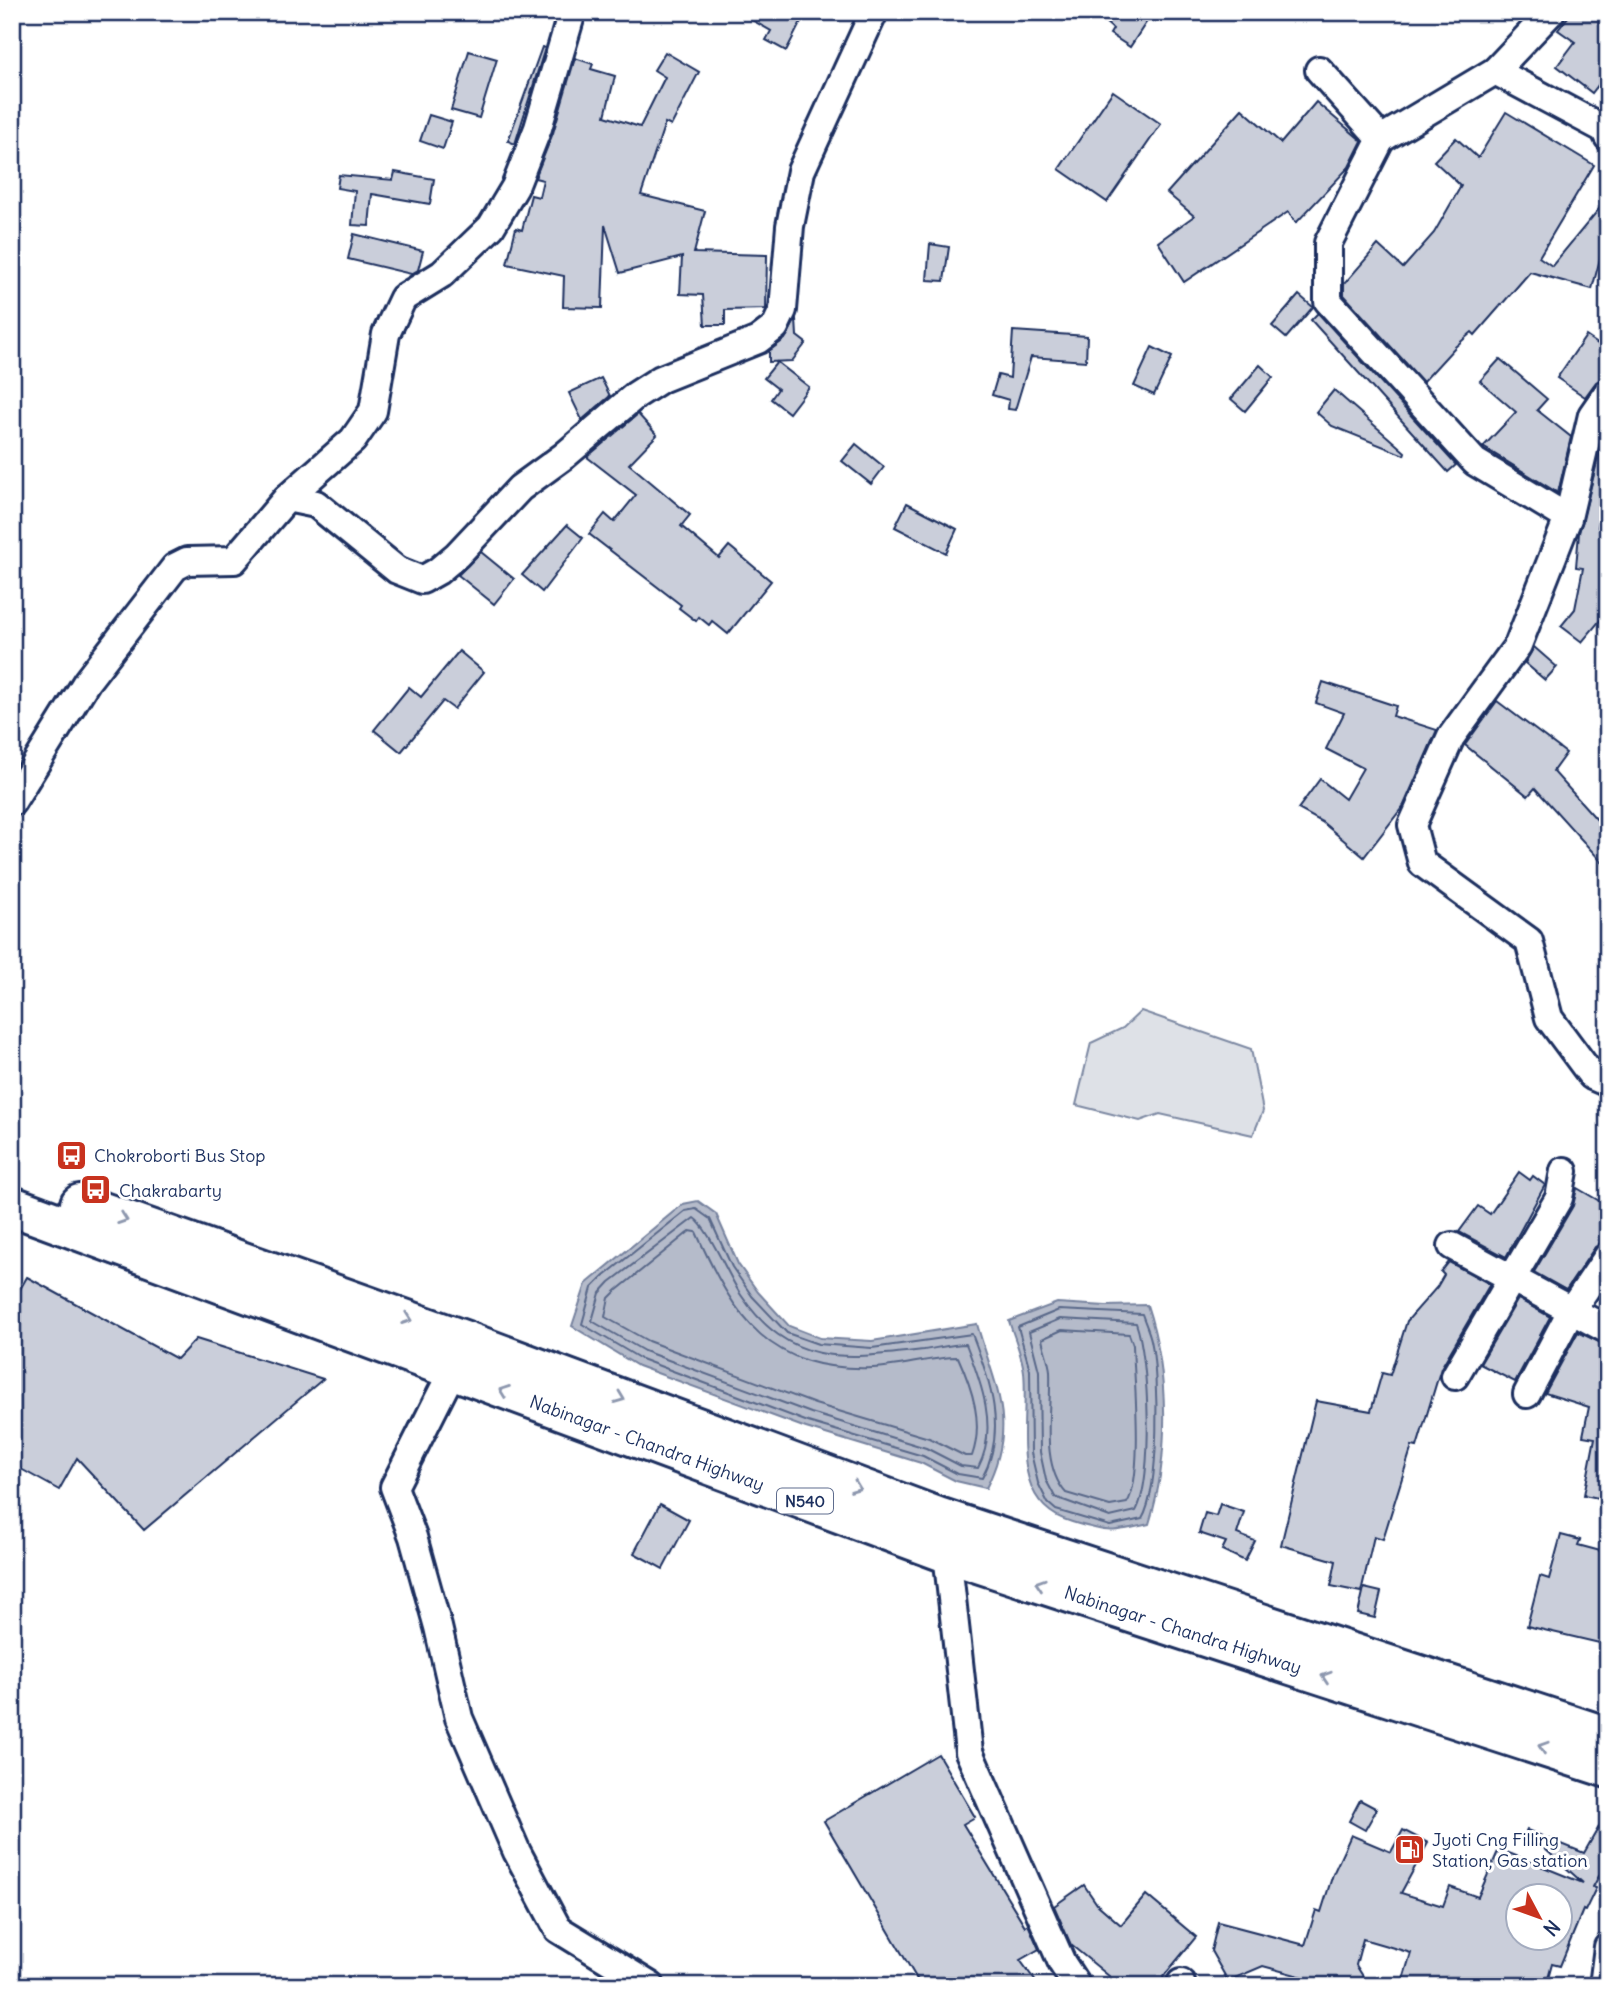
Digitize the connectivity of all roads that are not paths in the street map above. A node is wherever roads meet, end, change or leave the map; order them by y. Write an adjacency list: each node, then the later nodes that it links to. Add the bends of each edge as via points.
1 (572, 12): 9 (street, via 538,128 515,187 491,227 455,264 403,298 386,334 373,411 349,444)
2 (874, 12): 9 (street, via 801,171 790,226 783,310 775,327 758,340 661,379 636,395 520,488 457,555 422,580 397,570 316,504)
3 (1551, 12): 5 (street)
4 (1319, 70): 7 (street)
5 (1495, 71): 6 (street, via 1604,130); 7 (street)
6 (1608, 137)
7 (1381, 139): 10 (street, via 1328,243 1328,301 1475,462)
8 (1608, 392): 10 (street, via 1592,415)
9 (287, 498): 11 (street, via 234,560 187,561 175,567 87,681)
10 (1568, 518): 12 (street, via 1518,645 1451,737 1412,825 1422,863 1528,942 1549,1018 1592,1076)
11 (12, 802)
12 (1608, 1083)
13 (1564, 1171): 18 (street, via 1559,1199)
14 (12, 1180): 20 (highway, Nabinagar - Chandra Highway / N540, one-way to 20)
15 (12, 1206): 20 (highway, Nabinagar - Chandra Highway / N540)
16 (1452, 1246): 18 (street)
17 (1608, 1256): 19 (street)
18 (1511, 1277): 19 (street); 23 (street)
19 (1571, 1311): 21 (street); 24 (street)
20 (344, 1314): 22 (highway, Nabinagar - Chandra Highway / N540); 26 (highway, Nabinagar - Chandra Highway / N540, one-way to 26, via 938,1517)
21 (1608, 1330)
22 (452, 1371): 25 (highway, Nabinagar - Chandra Highway / N540, one-way to 22); 29 (street, via 394,1487 438,1628 459,1718 517,1852 558,1929)
23 (1455, 1377)
24 (1527, 1394)
25 (947, 1553): 27 (highway, Nabinagar - Chandra Highway / N540, one-way to 25); 30 (street, via 969,1752 1062,1963)
26 (1608, 1737)
27 (1608, 1768)
28 (1608, 1947): 31 (street)
29 (651, 1986)
30 (1077, 1986)
31 (1603, 1986)

